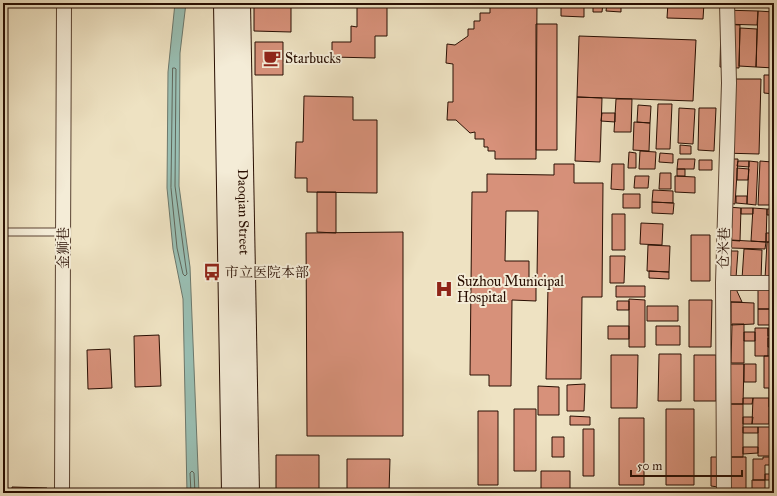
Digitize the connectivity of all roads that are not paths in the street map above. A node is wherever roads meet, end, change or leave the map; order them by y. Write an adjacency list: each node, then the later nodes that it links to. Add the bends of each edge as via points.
1 (64, 3): 6 (street, 金狮巷)
2 (224, 3): 10 (main road, Daoqian Street)
3 (240, 3): 11 (main road, Daoqian Street)
4 (728, 3): 8 (street, 仓米巷, via 729,83)
5 (3, 232): 6 (lane)
6 (63, 232): 9 (street, 金狮巷)
7 (774, 282): 8 (street)
8 (723, 283): 12 (street, 仓米巷)
9 (62, 493)
10 (232, 493)
11 (249, 493)
12 (724, 493)

